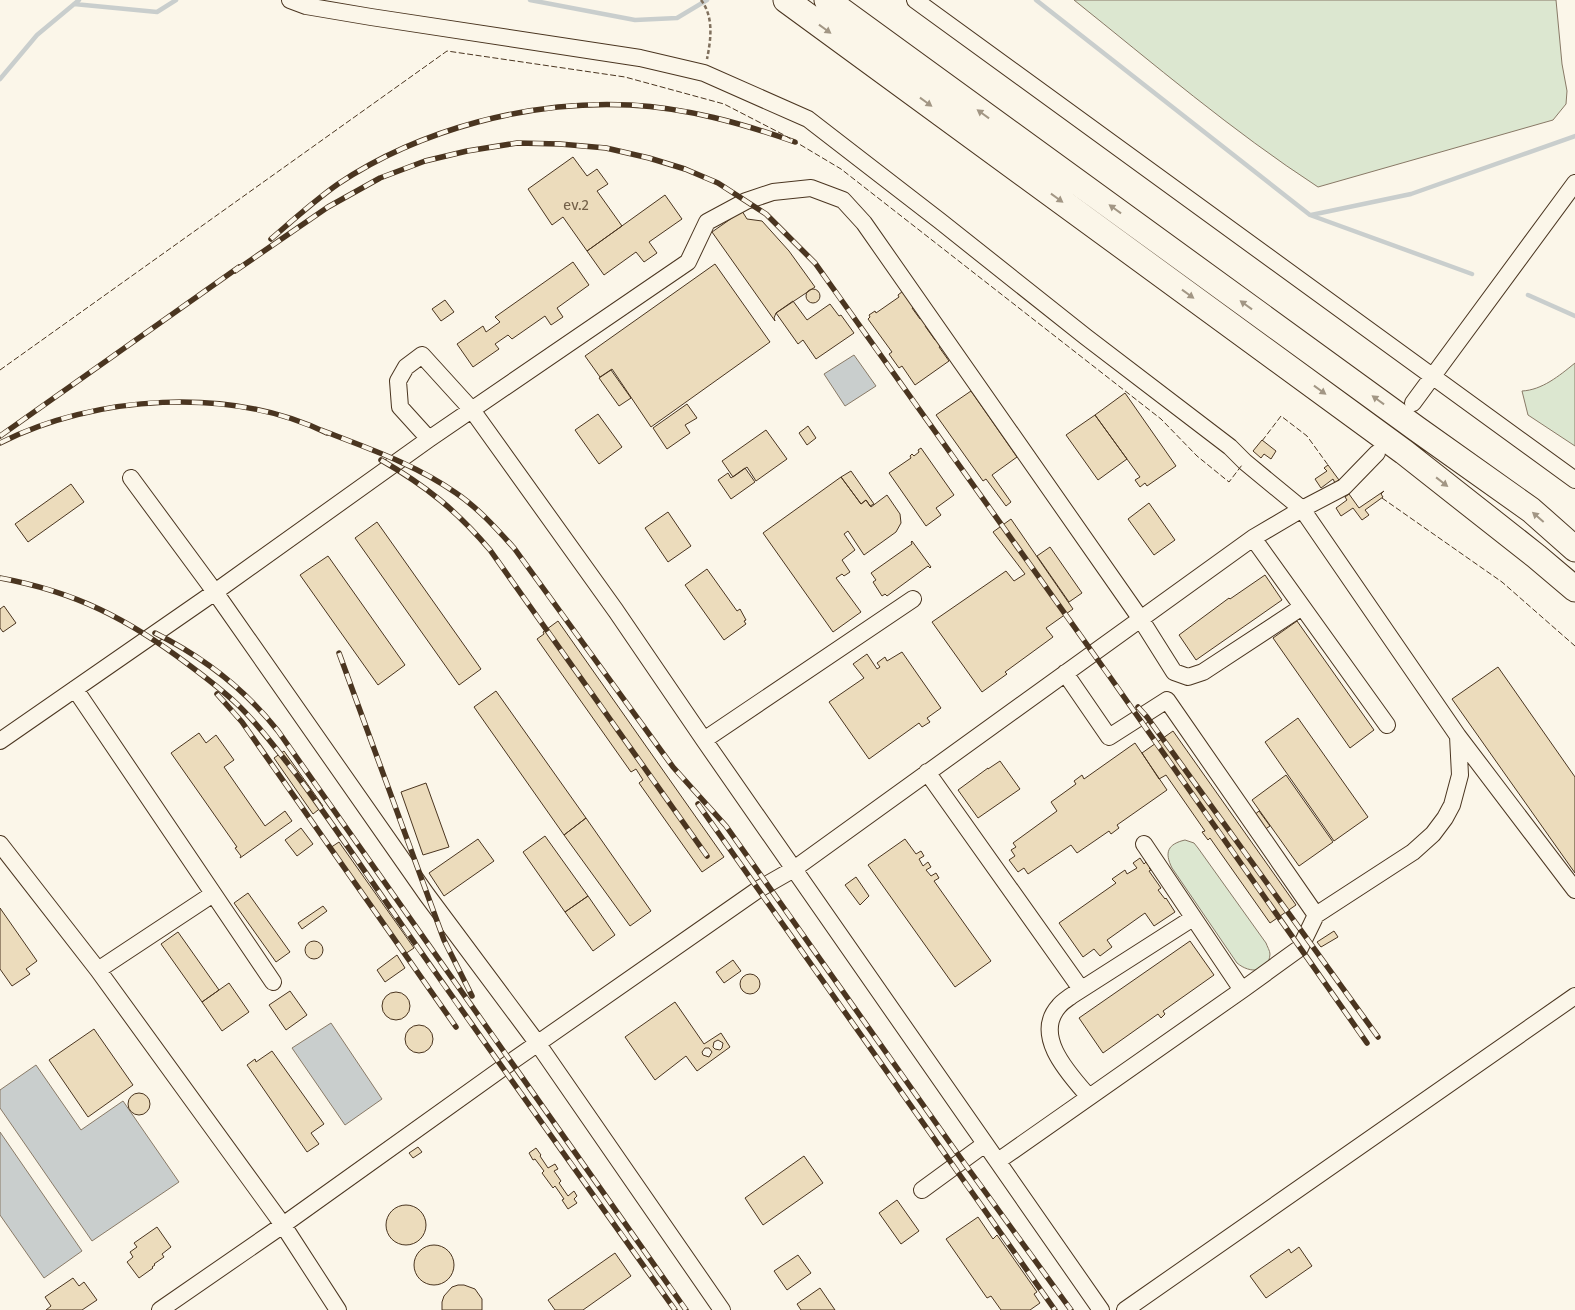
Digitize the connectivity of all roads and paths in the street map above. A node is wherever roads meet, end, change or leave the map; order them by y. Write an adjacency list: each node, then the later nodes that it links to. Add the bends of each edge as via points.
1 (290, 0): 6 (street, via 306,6 371,17 640,58)
2 (701, 0): 6 (path, via 710,20 711,40)
3 (786, 0): 18 (highway, one-way to 18, via 1404,452)
4 (827, 0): 17 (highway, one-way to 4, via 1474,468)
5 (915, 0): 8 (street)
6 (704, 73): 15 (street, via 808,119 1230,447)
7 (1575, 183): 8 (street)
8 (1433, 376): 9 (street); 14 (street)
9 (1413, 403)
10 (472, 410): 11 (street); 11 (street, via 422,355 406,367 398,381 400,407); 22 (street, via 688,262 707,222 746,201 773,192 811,188 843,200 864,223); 27 (street)
11 (429, 439): 19 (street)
12 (1377, 453): 15 (street, via 1344,487)
13 (131, 478): 19 (street)
14 (1575, 480)
15 (1302, 509): 16 (street); 26 (street)
16 (1253, 538): 21 (street); 22 (street)
17 (1575, 549)
18 (1575, 589)
19 (215, 592): 24 (street); 42 (street, via 427,894)
20 (913, 599): 27 (street)
21 (1302, 607): 22 (street, via 1203,672 1188,677 1174,672); 25 (street)
22 (1140, 618): 23 (street)
23 (1065, 673): 29 (street); 35 (street, via 1109,737 1167,700)
24 (75, 689): 28 (street); 34 (street)
25 (1388, 725)
26 (1458, 736): 33 (street); 35 (street, via 1460,775 1452,805 1433,834 1413,852)
27 (704, 740): 32 (street)
28 (0, 741)
29 (927, 772): 32 (street); 39 (street)
30 (0, 844): 37 (street)
31 (1144, 844): 36 (street)
32 (794, 869): 42 (street, via 750,895); 44 (street)
33 (1575, 890)
34 (213, 894): 37 (street); 38 (street)
35 (1316, 915): 40 (street, via 1300,948)
36 (1193, 918): 39 (street); 40 (street)
37 (98, 970): 47 (street)
38 (273, 982)
39 (1081, 989): 43 (street, via 1058,1007 1050,1022 1050,1037 1056,1056)
40 (1242, 990): 43 (street)
41 (1575, 996): 52 (street)
42 (538, 1044): 47 (street); 50 (street)
43 (1089, 1097): 45 (street)
44 (985, 1144): 45 (street); 46 (street)
45 (998, 1161): 51 (street)
46 (922, 1190)
47 (283, 1225): 48 (street); 49 (street)
48 (160, 1310)
49 (338, 1310)
50 (722, 1310)
51 (1101, 1310)
52 (1125, 1310)

